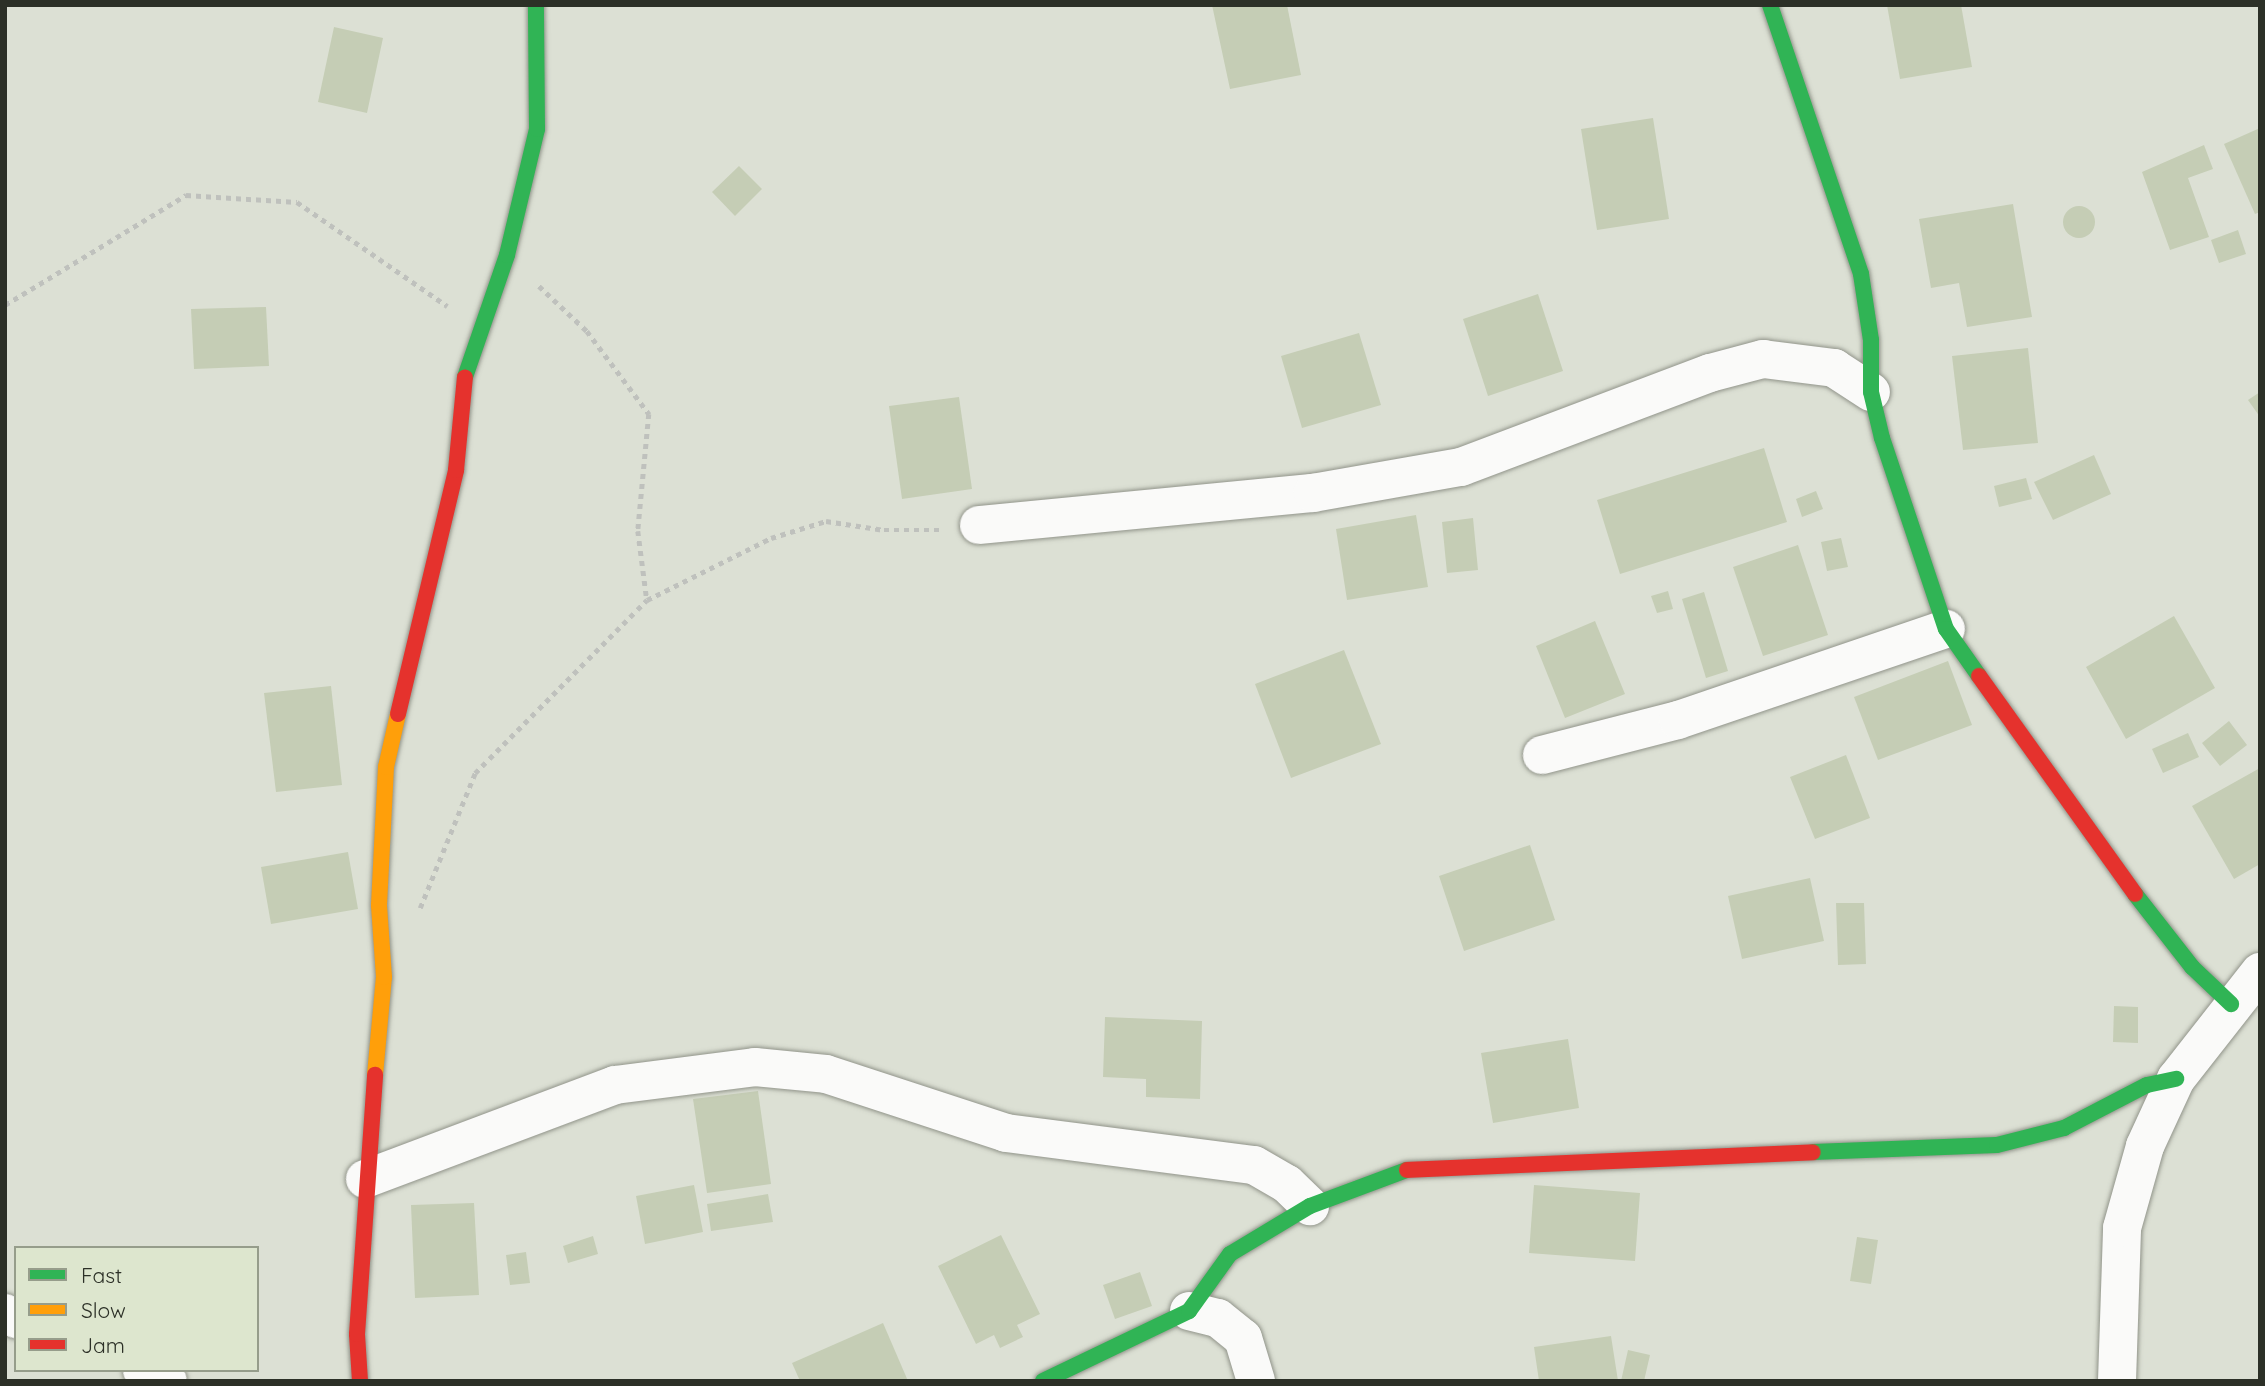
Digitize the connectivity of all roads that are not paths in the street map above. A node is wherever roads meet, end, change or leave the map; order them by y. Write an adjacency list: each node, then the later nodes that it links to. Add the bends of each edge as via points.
1 (536, 5): 10 (street, via 537,129 506,255 466,371 456,470 443,535 421,603 386,766 379,905 384,977)
2 (1770, 5): 3 (street, via 1861,274 1871,340)
3 (1871, 392): 4 (street, via 1834,368 1763,359 1710,373 1461,467 1312,493); 5 (street)
4 (979, 524)
5 (1946, 629): 6 (street, via 1678,720); 8 (street, via 2123,879 2192,967)
6 (1542, 755)
7 (2260, 972): 8 (street)
8 (2231, 1004): 9 (street)
9 (2176, 1079): 11 (street, via 2147,1085 2064,1128 1997,1145 1413,1167); 18 (street, via 2146,1146 2122,1228)
10 (365, 1179): 11 (street, via 615,1085 755,1067 826,1074 1006,1133 1254,1164 1287,1184); 15 (street, via 357,1334)
11 (1310, 1206): 12 (street, via 1230,1254)
12 (1189, 1311): 16 (street); 17 (street, via 1218,1318 1243,1338)
13 (147, 1372): 14 (street)
14 (168, 1381)
15 (360, 1381)
16 (1043, 1381)
17 (1256, 1381)
18 (2118, 1381)

